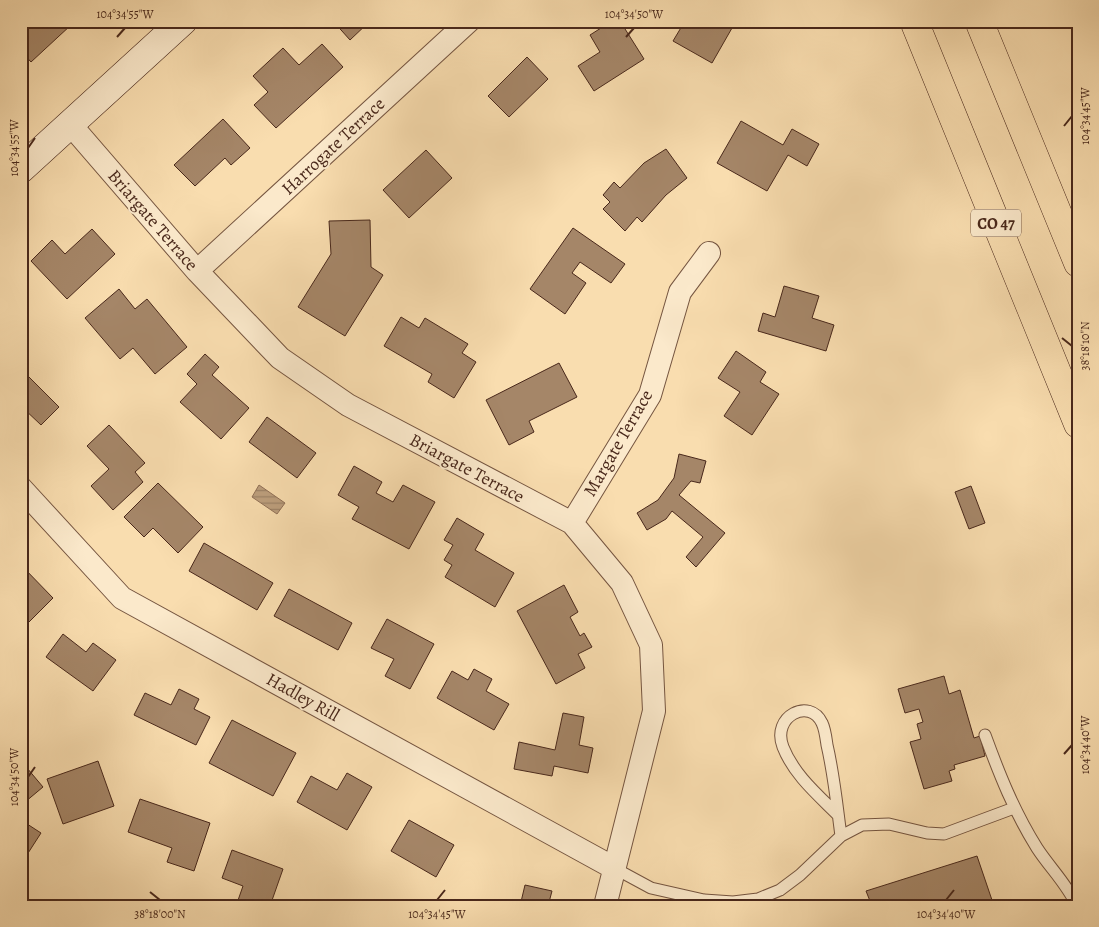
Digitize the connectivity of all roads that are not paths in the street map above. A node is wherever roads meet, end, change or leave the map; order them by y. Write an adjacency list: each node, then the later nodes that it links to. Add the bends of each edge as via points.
1 (183, 21): 5 (main road)
2 (469, 21): 9 (street, Harrogate Terrace)
3 (914, 21): 10 (highway, CO 47)
4 (979, 21): 8 (highway)
5 (70, 124): 6 (main road); 9 (street, Briargate Terrace)
6 (21, 169)
7 (709, 253): 12 (street, Margate Terrace, via 680,292 650,395)
8 (1078, 263)
9 (197, 271): 12 (street, Briargate Terrace, via 280,358 348,405)
10 (1078, 424)
11 (21, 488): 17 (street, Hadley Rill, via 122,598)
12 (572, 523): 17 (street, Briargate Terrace, via 622,583 651,645 654,711)
13 (985, 735): 14 (lane)
14 (1014, 808): 16 (lane, via 944,834 889,824 862,825); 19 (lane)
15 (838, 815): 15 (lane, via 822,722 815,714 803,710 791,714 781,731 783,746 802,779); 16 (lane)
16 (841, 836): 17 (lane, via 800,875 780,890 758,899 732,902 704,900 651,888)
17 (614, 868): 18 (street, Briargate Terrace)
18 (605, 906)
19 (1077, 906)

